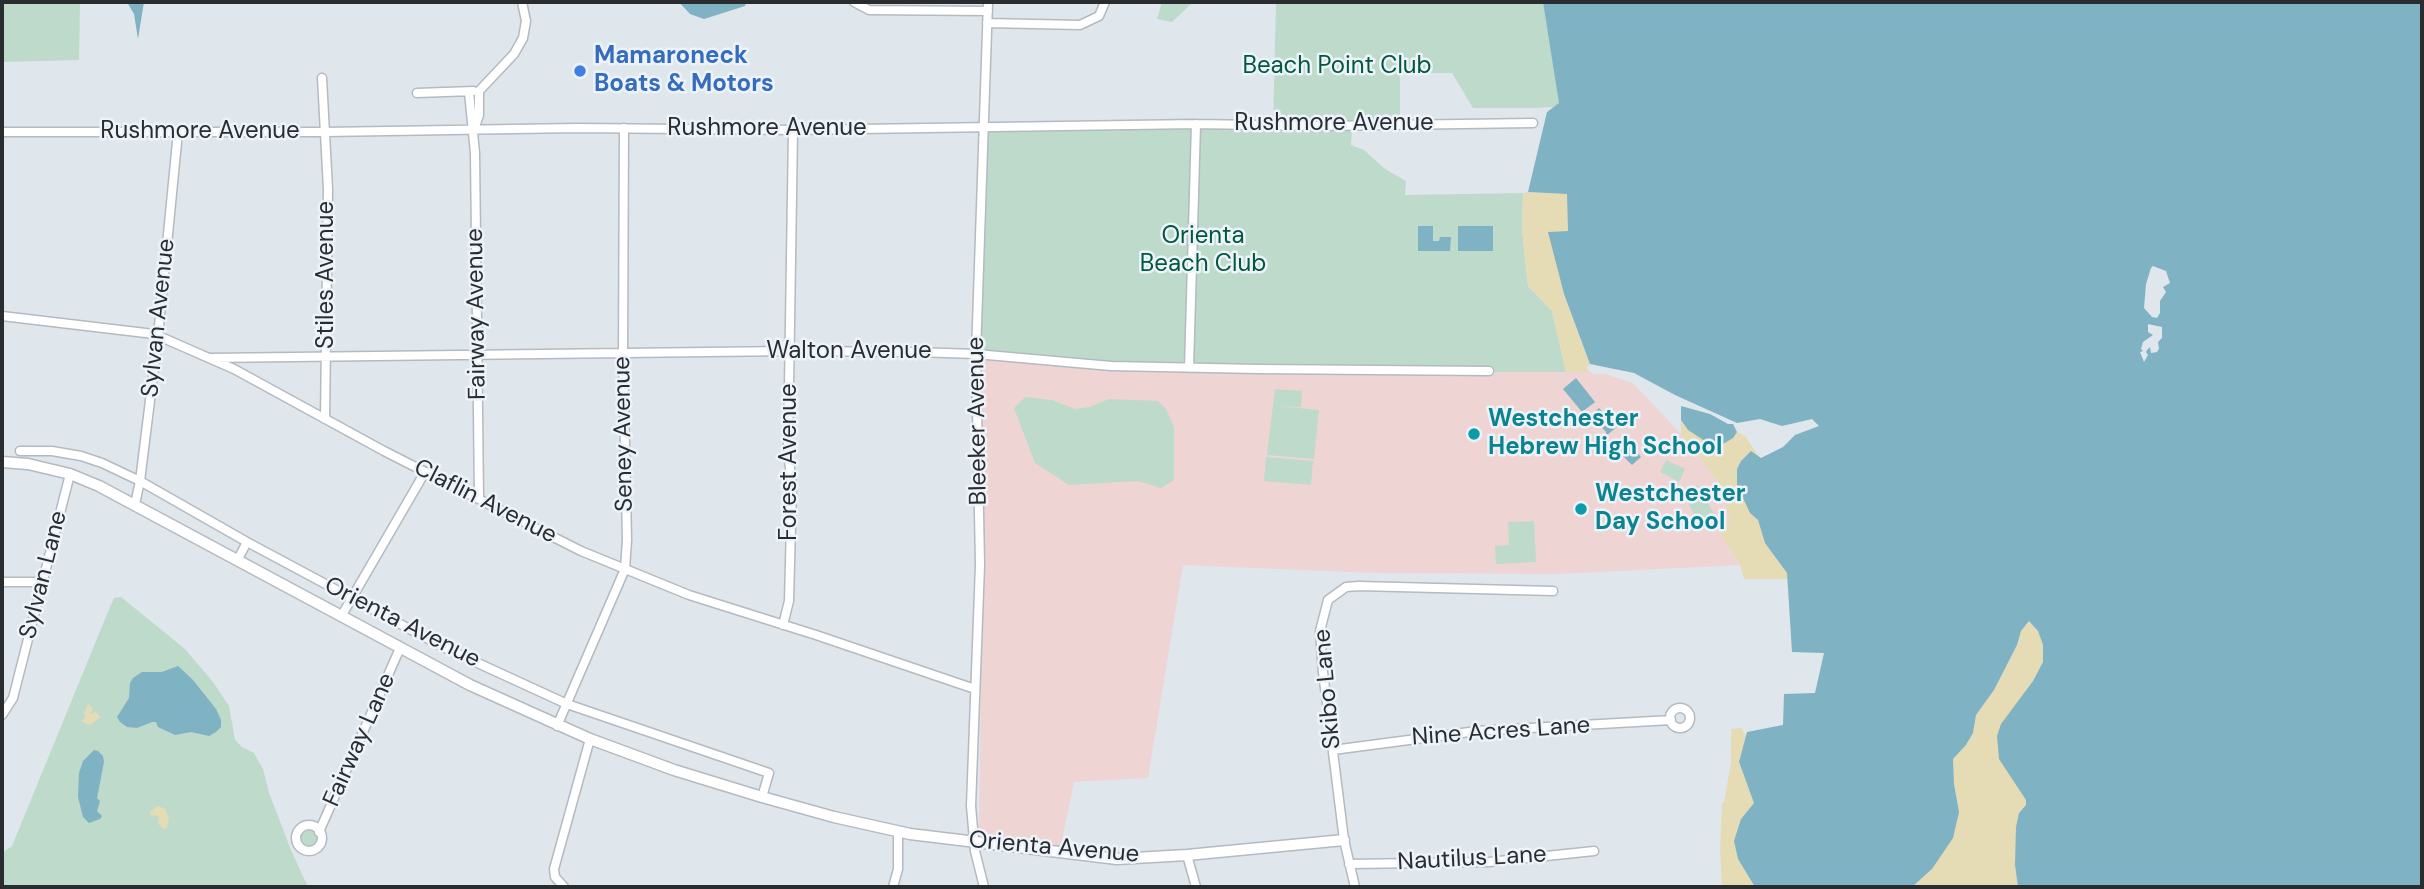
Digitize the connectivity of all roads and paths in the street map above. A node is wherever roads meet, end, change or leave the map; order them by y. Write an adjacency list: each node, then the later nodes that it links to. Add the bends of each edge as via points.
1 (522, 2): 7 (street, via 523,38)
2 (854, 2): 4 (street, via 869,10)
3 (1105, 2): 5 (street, via 1099,16 1080,25)
4 (988, 6): 5 (street, Bleeker Avenue)
5 (987, 23): 12 (street, Bleeker Avenue)
6 (322, 78): 18 (street, Stiles Avenue)
7 (479, 91): 8 (street); 14 (street)
8 (468, 92): 9 (street); 14 (street)
9 (417, 93)
10 (1196, 124): 11 (street, Rushmore Avenue); 12 (street, Rushmore Avenue); 27 (street)
11 (1533, 124)
12 (985, 126): 15 (street, Rushmore Avenue); 23 (street, Bleeker Avenue)
13 (624, 128): 14 (street, Rushmore Avenue); 15 (street, Rushmore Avenue); 22 (street, Seney Avenue)
14 (474, 130): 18 (street, Rushmore Avenue); 24 (street, Fairway Avenue)
15 (793, 130): 21 (street, Forest Avenue)
16 (2, 132): 17 (street, Rushmore Avenue)
17 (178, 132): 18 (street, Rushmore Avenue); 20 (street, Sylvan Avenue)
18 (325, 132): 25 (street, Stiles Avenue)
19 (2, 316): 20 (street, Claflin Avenue)
20 (158, 336): 26 (street, Claflin Avenue); 34 (street, Sylvan Avenue)
21 (790, 351): 22 (street, Walton Avenue); 23 (street, Walton Avenue); 45 (street, Forest Avenue, via 792,486 789,601)
22 (623, 354): 24 (street, Walton Avenue); 39 (street, Seney Avenue)
23 (976, 354): 27 (street, Walton Avenue); 47 (street, Bleeker Avenue, via 981,565)
24 (477, 355): 25 (street, Walton Avenue); 35 (street, Fairway Avenue)
25 (327, 357): 26 (street, Walton Avenue); 29 (street, Stiles Avenue)
26 (210, 358): 29 (street, Claflin Avenue)
27 (1189, 368): 28 (street, Walton Avenue)
28 (1489, 371)
29 (325, 419): 32 (street, Claflin Avenue)
30 (20, 451): 34 (street, Orienta Avenue, via 81,456)
31 (2, 463): 33 (street, Orienta Avenue)
32 (425, 472): 35 (street, Claflin Avenue); 43 (street)
33 (70, 474): 36 (street, Orienta Avenue); 41 (street, Sylvan Lane)
34 (140, 481): 36 (street, Sylvan Avenue); 37 (street, Orienta Avenue)
35 (479, 499): 39 (street, Claflin Avenue)
36 (135, 504): 38 (street, Orienta Avenue)
37 (247, 542): 38 (street); 43 (street, Orienta Avenue)
38 (238, 559): 44 (street, Orienta Avenue)
39 (625, 569): 45 (street, Claflin Avenue); 48 (street, Seney Avenue)
40 (2, 582): 41 (street)
41 (43, 582): 49 (street, Sylvan Lane, via 13,698)
42 (1553, 591): 53 (street, Skibo Lane, via 1359,586 1346,587 1328,600 1320,631)
43 (351, 598): 44 (street); 48 (street, Orienta Avenue, via 445,648)
44 (342, 615): 46 (street, Orienta Avenue)
45 (783, 625): 47 (street, Claflin Avenue)
46 (400, 648): 51 (street, Orienta Avenue); 56 (street, Fairway Lane)
47 (975, 689): 57 (street, Bleeker Avenue)
48 (568, 704): 51 (street, Seney Avenue); 54 (street, Orienta Avenue, via 769,773)
49 (2, 715)
50 (1671, 720): 53 (street, Nine Acres Lane, via 1477,731)
51 (558, 726): 52 (street, Orienta Avenue)
52 (590, 739): 54 (street, Orienta Avenue); 62 (street, via 557,853 555,877)
53 (1333, 750): 58 (street, Skibo Lane)
54 (762, 797): 55 (street, Orienta Avenue)
55 (898, 831): 57 (street, Orienta Avenue); 63 (street)
56 (320, 832)
57 (974, 840): 60 (street, Orienta Avenue, via 1117,859); 64 (street, Bleeker Avenue)
58 (1344, 841): 60 (street, Orienta Avenue); 61 (street)
59 (1594, 851): 61 (street, Nautilus Lane, via 1489,862)
60 (1187, 855): 65 (street)
61 (1349, 864): 66 (street)
62 (562, 886)
63 (893, 887)
64 (984, 887)
65 (1196, 887)
66 (1355, 887)

